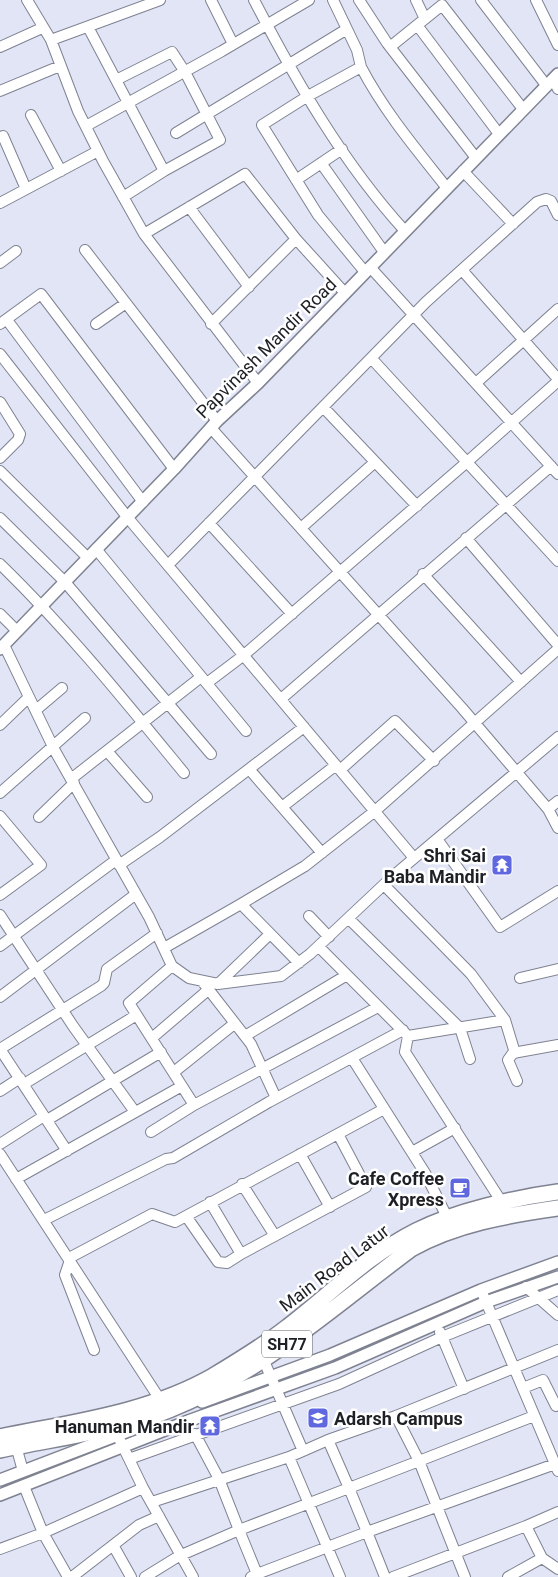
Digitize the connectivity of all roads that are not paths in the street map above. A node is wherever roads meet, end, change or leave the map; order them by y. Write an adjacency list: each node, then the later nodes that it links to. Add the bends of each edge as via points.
1 (27, 0): 14 (street)
2 (160, 0): 13 (street)
3 (211, 0): 17 (street)
4 (254, 0): 12 (street)
5 (309, 0): 12 (street)
6 (333, 0): 15 (street)
7 (359, 0): 20 (street)
8 (416, 0): 11 (street)
9 (481, 0): 26 (street)
10 (536, 0): 18 (street)
11 (421, 22): 20 (street); 30 (street, via 442,6); 35 (street)
12 (267, 24): 17 (street); 21 (street)
13 (88, 27): 16 (street); 25 (street)
14 (42, 28): 16 (street); 19 (street)
15 (347, 29): 21 (street); 23 (street, via 358,50)
16 (50, 40): 22 (street)
17 (234, 44): 24 (street)
18 (558, 45)
19 (0, 47)
20 (390, 47): 39 (street)
21 (289, 64): 28 (street); 32 (street)
22 (60, 66): 27 (street); 33 (street)
23 (361, 67): 28 (street); 45 (street, via 409,141)
24 (185, 72): 25 (street, via 172,52); 29 (street); 32 (street)
25 (116, 80): 29 (street)
26 (554, 82): 30 (street, Papvinash Mandir Road)
27 (0, 91)
28 (308, 96): 37 (street); 44 (street, via 262,124)
29 (128, 103): 33 (street); 42 (street)
30 (523, 109): 35 (street, Papvinash Mandir Road)
31 (31, 115): 41 (street)
32 (207, 115): 34 (street); 42 (street, via 220,140)
33 (86, 126): 38 (street)
34 (176, 134)
35 (498, 134): 39 (street, Papvinash Mandir Road)
36 (3, 136): 46 (street)
37 (342, 149): 40 (street); 52 (street, via 371,192)
38 (98, 151): 41 (street); 47 (street)
39 (476, 158): 43 (street, Papvinash Mandir Road)
40 (321, 163): 44 (street); 57 (street)
41 (61, 171): 46 (street)
42 (164, 171): 47 (street)
43 (463, 171): 45 (street, Papvinash Mandir Road); 51 (street)
44 (296, 180): 59 (street, via 328,230)
45 (447, 188): 52 (street, Papvinash Mandir Road)
46 (26, 189): 48 (street)
47 (123, 197): 53 (street)
48 (0, 203)
49 (189, 207): 53 (street); 54 (street, via 245,174); 61 (street)
50 (558, 215): 51 (street, via 551,201 546,199 537,202)
51 (513, 224): 60 (street)
52 (405, 230): 57 (street, Papvinash Mandir Road)
53 (144, 234): 68 (street)
54 (296, 239): 61 (street); 62 (street)
55 (85, 250): 63 (street)
56 (16, 251): 58 (street)
57 (384, 252): 59 (street, Papvinash Mandir Road)
58 (0, 263)
59 (367, 270): 62 (street, Papvinash Mandir Road); 65 (street)
60 (462, 270): 65 (street); 69 (street)
61 (249, 287): 68 (street)
62 (345, 292): 73 (street, Papvinash Mandir Road)
63 (126, 303): 67 (street); 78 (street)
64 (558, 309): 69 (street)
65 (414, 315): 71 (street); 74 (street)
66 (3, 322): 82 (street, via 41,294); 86 (street)
67 (96, 324)
68 (211, 324): 73 (street)
69 (522, 341): 72 (street); 74 (street)
70 (0, 354): 90 (street)
71 (372, 358): 76 (street); 81 (street)
72 (558, 380): 77 (street)
73 (258, 383): 78 (street, Papvinash Mandir Road)
74 (476, 383): 77 (street)
75 (0, 402): 79 (street, via 20,434)
76 (323, 407): 80 (street); 85 (street)
77 (512, 423): 81 (street); 83 (street)
78 (214, 425): 82 (street, Papvinash Mandir Road); 85 (street)
79 (0, 458)
80 (375, 462): 88 (street); 92 (street)
81 (467, 462): 87 (street); 88 (street)
82 (174, 469): 86 (street, Papvinash Mandir Road)
83 (554, 470): 87 (street)
84 (0, 471): 95 (street)
85 (254, 476): 91 (street); 92 (street)
86 (143, 502): 90 (street, Papvinash Mandir Road)
87 (506, 504): 93 (street); 96 (street)
88 (417, 506): 99 (street)
89 (0, 518): 101 (street)
90 (128, 518): 94 (street, Papvinash Mandir Road); 98 (street)
91 (209, 523): 98 (street); 104 (street)
92 (301, 528): 99 (street)
93 (466, 538): 100 (street); 107 (street)
94 (96, 549): 95 (street, Papvinash Mandir Road); 111 (street)
95 (88, 558): 101 (street, Papvinash Mandir Road)
96 (558, 561)
97 (0, 564): 102 (street)
98 (169, 564): 110 (street)
99 (340, 572): 104 (street); 105 (street)
100 (423, 574): 105 (street); 112 (street)
101 (65, 582): 102 (street, Papvinash Mandir Road); 116 (street)
102 (42, 605): 106 (street, Papvinash Mandir Road); 119 (street, via 98,667)
103 (0, 614): 106 (street)
104 (292, 614): 110 (street)
105 (377, 614): 115 (street); 120 (street)
106 (17, 631): 108 (street, Papvinash Mandir Road)
107 (558, 645)
108 (2, 647): 114 (street)
109 (558, 649): 112 (street)
110 (244, 655): 111 (street); 115 (street)
111 (204, 680): 116 (street); 123 (street)
112 (521, 682): 120 (street)
113 (62, 688): 117 (street)
114 (29, 697): 117 (street); 121 (street)
115 (281, 698): 122 (street)
116 (169, 704): 119 (street); 127 (street)
117 (36, 710): 125 (street)
118 (86, 718): 125 (street)
119 (143, 724): 126 (street); 132 (street)
120 (475, 724): 128 (street); 131 (street)
121 (0, 725)
122 (304, 727): 129 (street); 130 (street)
123 (246, 731)
124 (558, 737): 131 (street)
125 (53, 747): 133 (street); 134 (street)
126 (107, 751): 133 (street); 135 (street)
127 (211, 754)
128 (434, 761): 129 (street, via 395,721); 139 (street)
129 (338, 767): 137 (street); 139 (street)
130 (249, 769): 137 (street); 146 (street)
131 (516, 772): 138 (street); 143 (street)
132 (184, 773)
133 (72, 781): 141 (street); 146 (street)
134 (0, 793)
135 (147, 796)
136 (558, 801): 138 (street)
137 (282, 807): 144 (street)
138 (548, 809): 142 (street)
139 (375, 812): 144 (street); 145 (street)
140 (0, 816): 150 (street, via 41,865)
141 (39, 817)
142 (558, 828)
143 (437, 839): 145 (street); 148 (street, via 500,927)
144 (322, 853): 151 (street)
145 (414, 858): 147 (street)
146 (118, 862): 149 (street); 157 (street)
147 (384, 885): 154 (street); 175 (street, via 471,974)
148 (558, 891)
149 (136, 894): 155 (street); 165 (street)
150 (0, 895)
151 (241, 904): 156 (street); 161 (street)
152 (0, 915): 157 (street)
153 (309, 916): 158 (street)
154 (349, 919): 158 (street); 177 (street)
155 (157, 933): 161 (street); 173 (street, via 107,969 101,986)
156 (270, 934): 162 (street); 169 (street)
157 (14, 936): 159 (street); 165 (street)
158 (329, 937): 160 (street)
159 (0, 946)
160 (319, 947): 162 (street); 166 (street)
161 (164, 948): 163 (street)
162 (299, 963): 169 (street, via 281,976)
163 (172, 966): 168 (street, via 189,978); 174 (street, via 129,1003)
164 (558, 969): 167 (street)
165 (37, 970): 171 (street); 173 (street)
166 (347, 975): 172 (street); 179 (street)
167 (520, 978)
168 (202, 981): 169 (street); 170 (street)
169 (218, 984)
170 (208, 990): 176 (street); 180 (street)
171 (0, 996)
172 (378, 1007): 178 (street); 188 (street)
173 (63, 1010): 182 (street); 183 (street)
174 (135, 1016): 180 (street); 182 (street)
175 (505, 1020): 177 (street); 185 (street)
176 (234, 1024): 179 (street); 189 (street)
177 (460, 1028): 178 (street); 187 (street)
178 (405, 1033): 186 (street); 200 (street, via 405,1052)
179 (245, 1036): 188 (street)
180 (152, 1038): 184 (street)
181 (558, 1045): 185 (street)
182 (88, 1046): 190 (street); 191 (street)
183 (0, 1049): 191 (street)
184 (161, 1052): 189 (street); 190 (street)
185 (515, 1053): 192 (street, via 508,1060)
186 (352, 1058): 195 (street); 197 (street)
187 (470, 1059)
188 (262, 1069): 195 (street); 196 (street)
189 (174, 1072): 193 (street)
190 (112, 1080): 198 (street); 199 (street)
191 (22, 1081): 194 (street); 199 (street)
192 (518, 1081)
193 (182, 1086): 196 (street); 198 (street)
194 (0, 1091)
195 (276, 1098): 217 (street, via 173,1158)
196 (194, 1105): 201 (street)
197 (384, 1109): 202 (street); 205 (street)
198 (135, 1112): 204 (street)
199 (46, 1118): 203 (street); 204 (street)
200 (455, 1128): 205 (street); 212 (street)
201 (151, 1132)
202 (338, 1134): 207 (street); 213 (street, via 366,1187)
203 (0, 1144)
204 (68, 1150): 208 (street)
205 (412, 1152): 216 (street)
206 (0, 1154): 208 (street)
207 (300, 1154): 209 (street); 213 (street)
208 (16, 1179): 217 (street)
209 (242, 1184): 211 (street); 218 (street)
210 (558, 1192): 212 (main road, Main Road Latur / SH77)
211 (210, 1202): 215 (street); 219 (street)
212 (503, 1204): 216 (main road, Main Road Latur / SH77)
213 (330, 1207): 218 (street)
214 (558, 1208): 234 (main road, Main Road Latur / SH77, via 448,1231 430,1238)
215 (186, 1216): 219 (street, via 218,1262 227,1263); 220 (street, via 175,1222 152,1214)
216 (447, 1217): 242 (main road, Main Road Latur / SH77, via 391,1246 255,1350)
217 (44, 1220): 220 (street)
218 (275, 1236): 219 (street)
219 (241, 1254)
220 (69, 1259): 232 (street, via 66,1275); 242 (street)
221 (558, 1262): 224 (street)
222 (558, 1277): 223 (street)
223 (526, 1287): 226 (street); 227 (street)
224 (481, 1290): 227 (street); 236 (street, via 330,1355)
225 (558, 1290): 226 (street)
226 (540, 1299): 228 (street); 229 (street)
227 (486, 1302): 229 (street); 230 (street)
228 (558, 1315)
229 (492, 1318): 231 (street); 235 (street)
230 (437, 1324): 231 (street); 238 (street, via 335,1368)
231 (442, 1337): 239 (street); 240 (street, via 339,1384)
232 (94, 1350)
233 (558, 1350): 235 (street)
234 (264, 1361): 236 (street); 242 (main road, Main Road Latur / SH77, via 216,1389)
235 (514, 1367): 237 (street); 239 (street)
236 (271, 1376): 238 (street); 242 (street)
237 (523, 1388): 241 (street, via 544,1380); 244 (street)
238 (276, 1389): 240 (street); 246 (street)
239 (464, 1389): 243 (street)
240 (283, 1405): 247 (street); 253 (street)
241 (558, 1405)
242 (167, 1409): 245 (main road, Main Road Latur / SH77); 245 (street); 246 (street)
243 (396, 1416): 249 (street); 256 (street)
244 (534, 1416): 256 (street); 257 (street)
245 (113, 1426): 248 (main road, Main Road Latur / SH77); 250 (main road, Main Road Latur / SH77); 251 (street); 258 (street)
246 (177, 1426): 251 (street)
247 (195, 1434): 255 (street); 259 (street)
248 (0, 1437)
249 (328, 1440): 253 (street); 263 (street)
250 (16, 1446): 252 (main road, Main Road Latur / SH77); 258 (street)
251 (123, 1447): 255 (street); 261 (street)
252 (0, 1450)
253 (303, 1451): 254 (street)
254 (289, 1458): 259 (street); 266 (street)
255 (130, 1459): 262 (street)
256 (419, 1461): 263 (street); 267 (street)
257 (557, 1467): 267 (street)
258 (23, 1471): 260 (street)
259 (220, 1479): 265 (street); 271 (street)
260 (0, 1480)
261 (24, 1486): 264 (street); 273 (street)
262 (143, 1488): 265 (street); 273 (street)
263 (349, 1488): 266 (street); 272 (street)
264 (0, 1495)
265 (152, 1502): 269 (street)
266 (308, 1502): 271 (street); 275 (street)
267 (437, 1506): 272 (street); 277 (street)
268 (558, 1512): 270 (street)
269 (159, 1516): 274 (street, via 139,1525); 278 (street)
270 (526, 1526): 277 (street); 279 (street)
271 (239, 1530): 278 (street); 281 (street)
272 (367, 1532): 275 (street); 288 (street)
273 (43, 1533): 276 (street); 282 (street)
274 (113, 1545): 283 (street); 284 (street)
275 (327, 1547): 281 (street); 287 (street)
276 (0, 1549)
277 (456, 1553): 289 (street); 290 (street)
278 (179, 1556): 285 (street); 286 (street)
279 (542, 1558): 280 (street); 291 (street)
280 (558, 1569)
281 (255, 1576)
282 (68, 1577)
283 (72, 1577)
284 (131, 1577)
285 (144, 1577)
286 (193, 1577)
287 (340, 1577)
288 (385, 1577)
289 (393, 1577)
290 (465, 1577)
291 (508, 1577)

